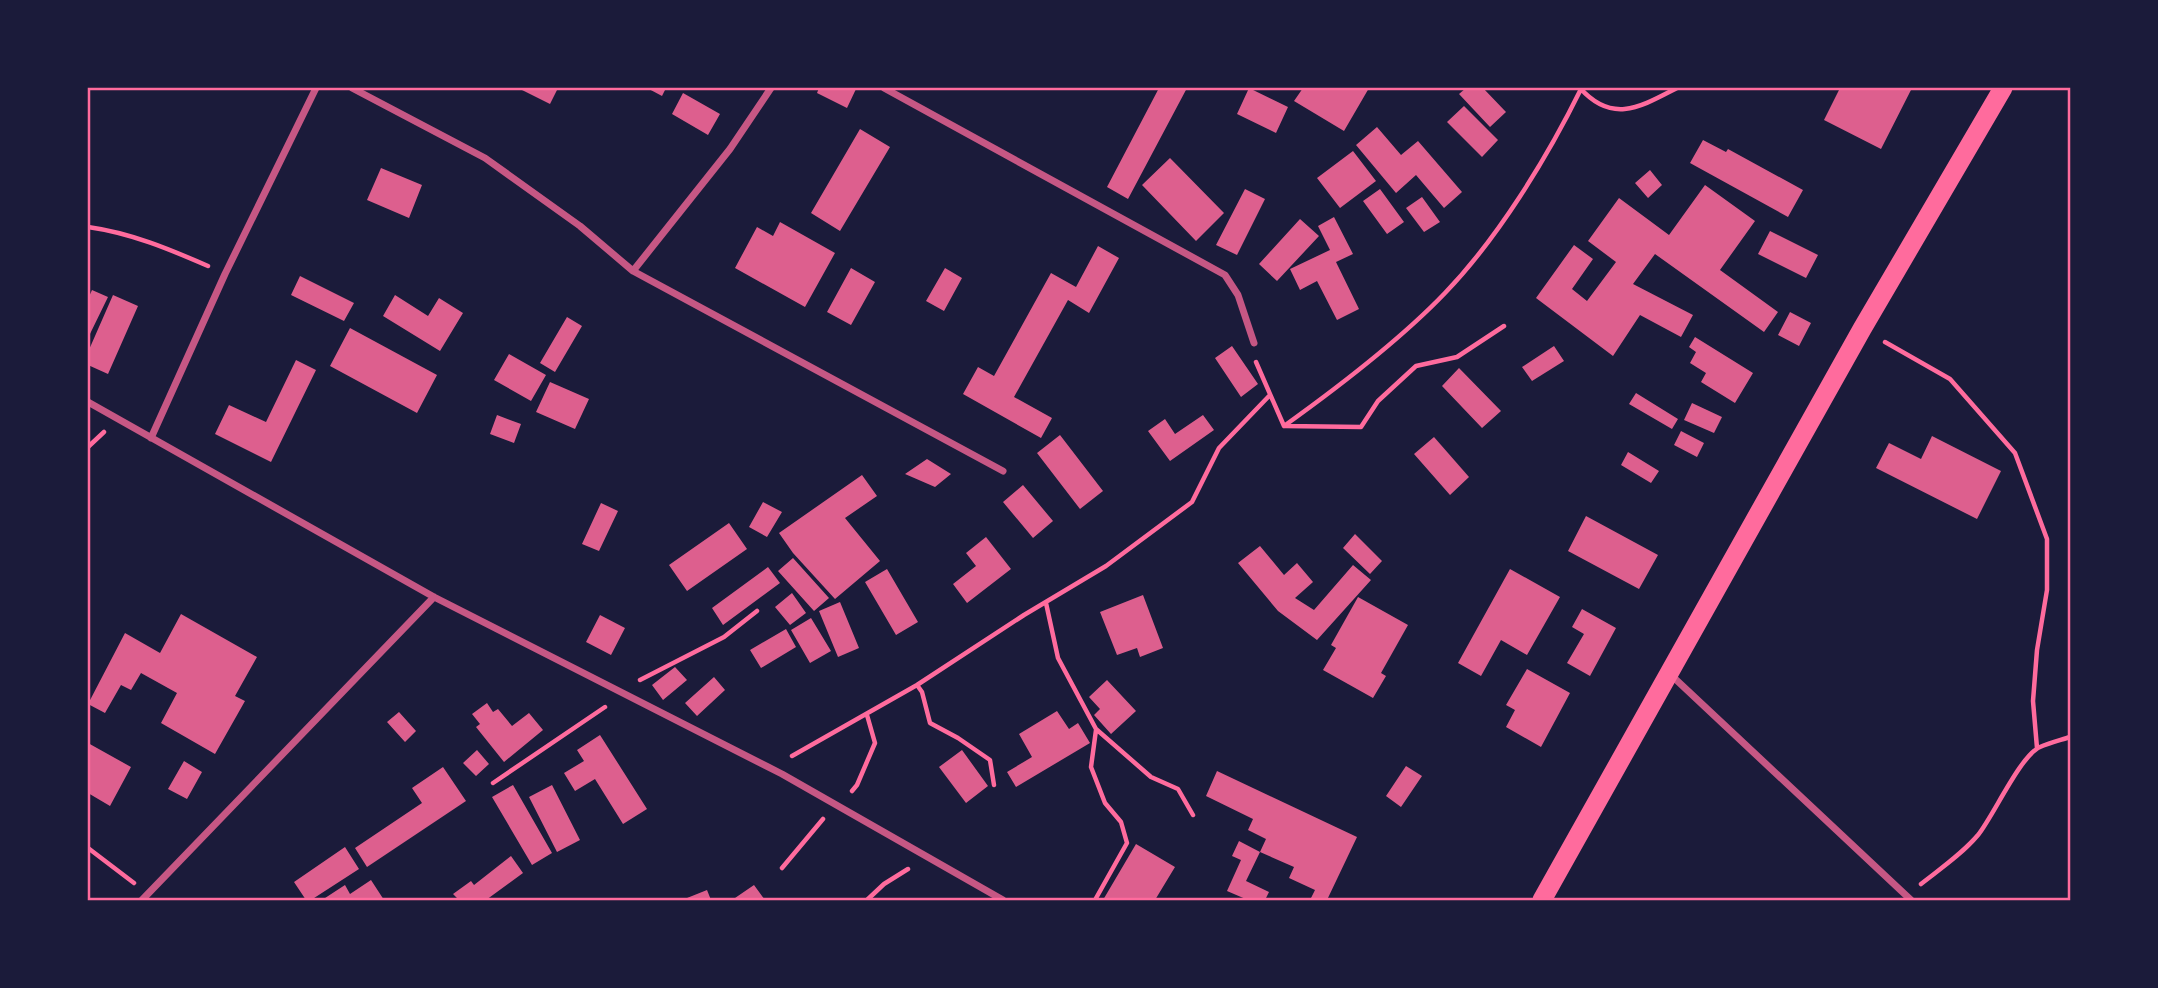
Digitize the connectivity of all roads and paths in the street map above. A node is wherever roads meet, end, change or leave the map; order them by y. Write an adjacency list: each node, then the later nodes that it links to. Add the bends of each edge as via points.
1 (316, 88): 10 (street)
2 (352, 88): 9 (street, via 485,158 580,226)
3 (771, 88): 9 (street, via 730,149)
4 (884, 88): 13 (street, via 1225,275 1238,295)
5 (1581, 88): 6 (path, via 1610,109 1637,108); 16 (path, via 1505,218 1469,266 1428,310)
6 (1677, 88)
7 (2003, 88): 12 (highway)
8 (88, 227): 10 (path, via 152,242)
9 (633, 271): 18 (street)
10 (225, 274): 17 (street)
11 (1504, 326): 16 (path, via 1457,357 1416,366 1378,401 1361,427)
12 (1862, 329): 21 (highway); 25 (path, via 1950,379 2015,453 2047,538 2047,590 2033,701)
13 (1254, 343): 14 (path, via 1257,368)
14 (1270, 395): 16 (path); 20 (path, via 1219,448 1192,502 1106,566)
15 (88, 402): 17 (street)
16 (1284, 426)
17 (151, 438): 19 (street)
18 (1003, 471)
19 (434, 597): 26 (street); 31 (street)
20 (1046, 603): 22 (path); 23 (path, via 1058,658)
21 (1668, 672): 32 (street); 36 (highway)
22 (917, 685): 26 (path); 27 (path, via 930,723 990,761)
23 (1096, 729): 28 (path, via 1151,777 1178,789); 35 (path, via 1091,767 1105,803 1121,822 1127,843)
24 (2070, 737): 25 (path)
25 (2037, 748): 32 (path, via 2017,771 1977,836)
26 (770, 768): 30 (street)
27 (994, 785)
28 (1194, 815)
29 (88, 848): 31 (path)
30 (928, 857): 33 (path, via 884,884); 34 (street)
31 (145, 897)
32 (1908, 898)
33 (867, 901)
34 (1003, 901)
35 (1095, 901)
36 (1542, 901)

